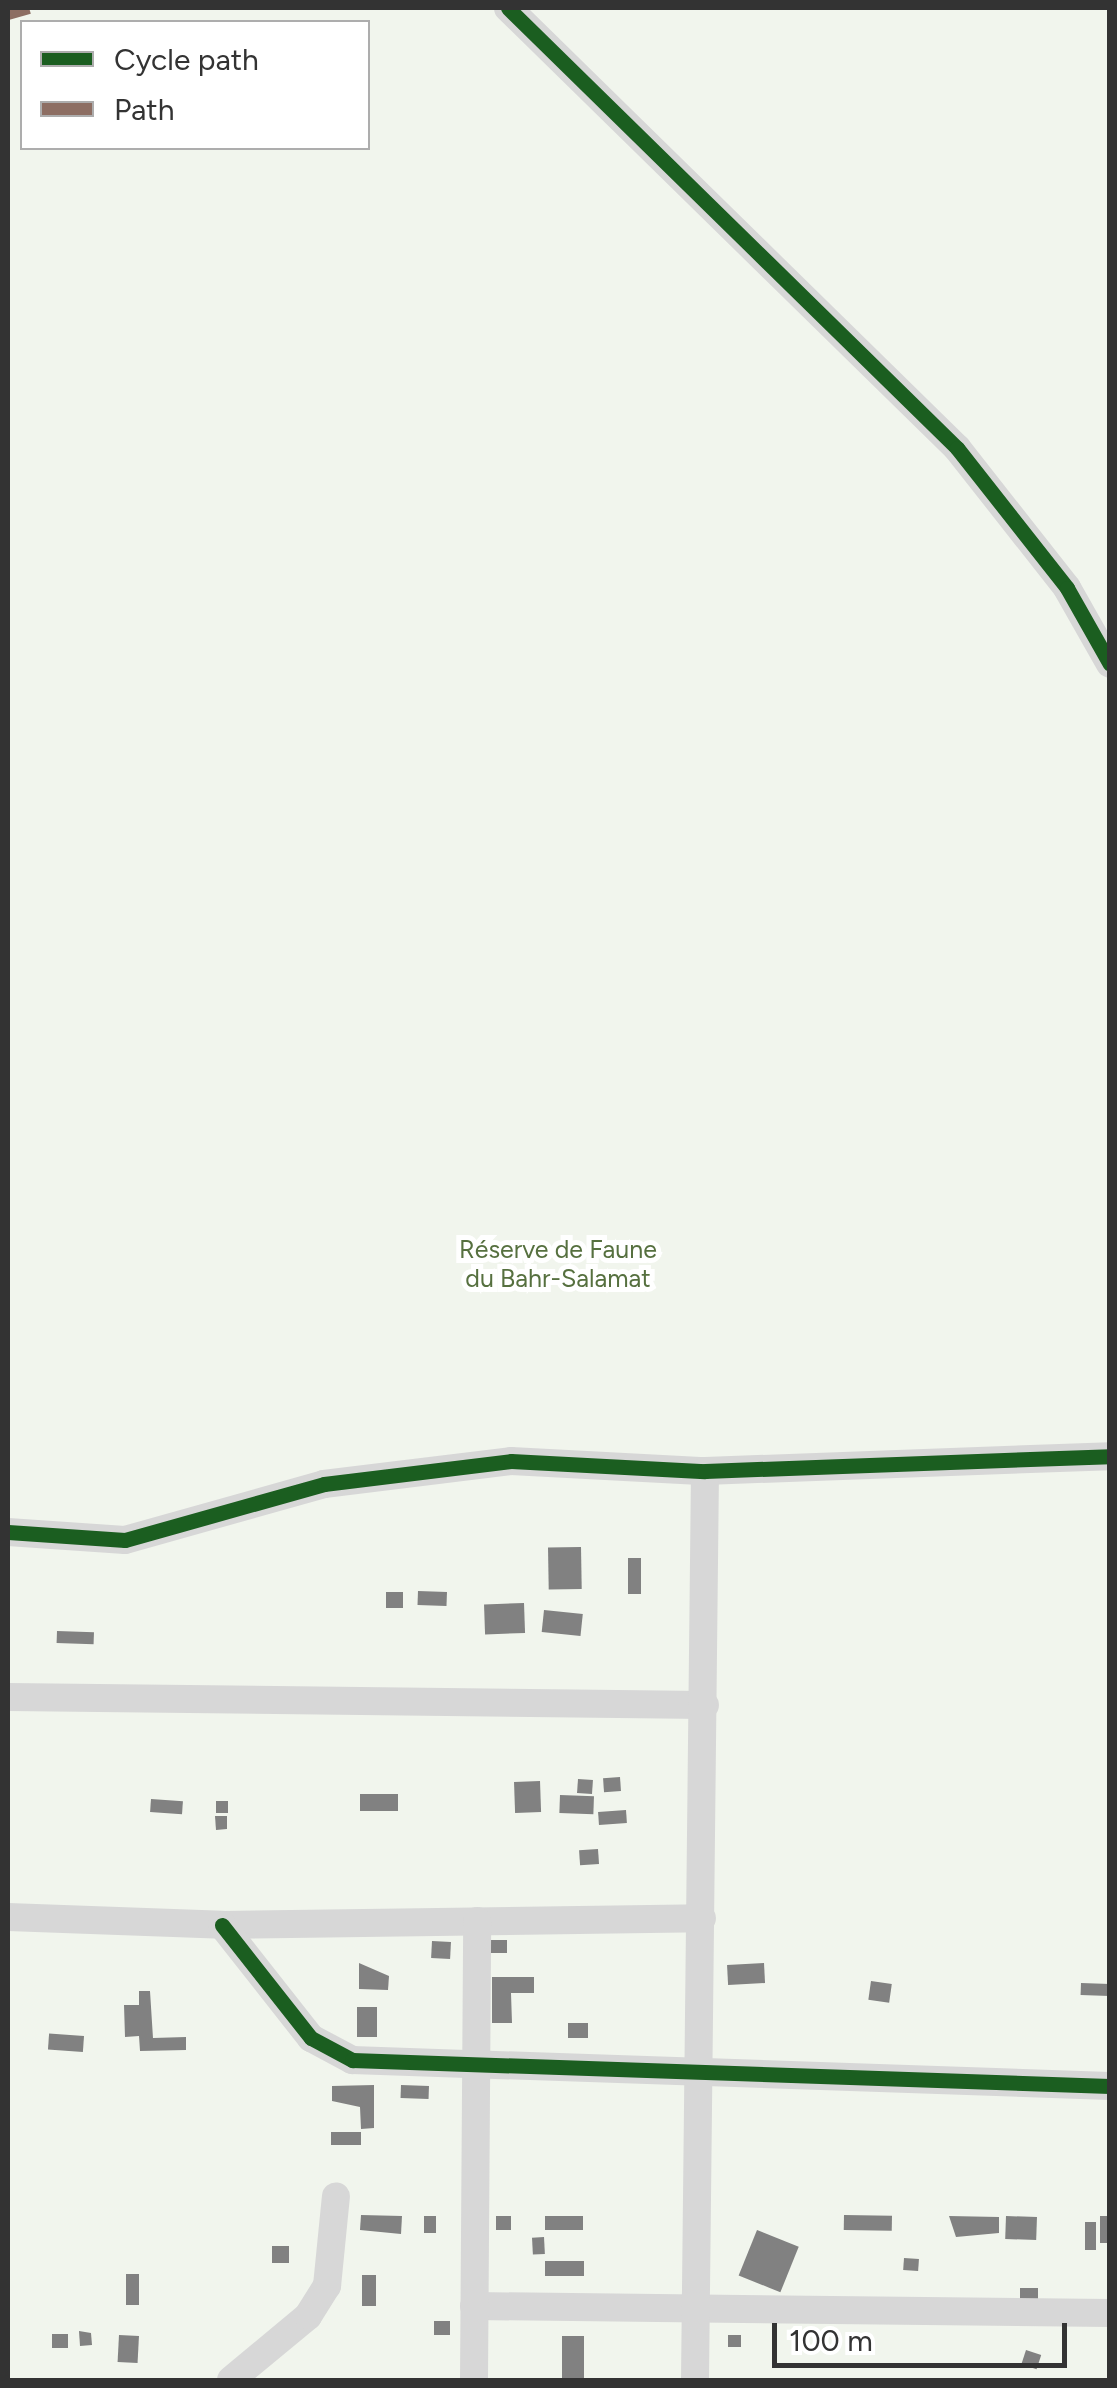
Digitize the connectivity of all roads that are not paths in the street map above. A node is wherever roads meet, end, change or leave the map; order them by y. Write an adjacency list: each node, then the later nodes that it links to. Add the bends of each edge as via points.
1 (508, 8): 2 (street, via 957,448 1067,588)
2 (1110, 664)
3 (1110, 1456): 4 (street)
4 (705, 1471): 5 (street, via 511,1461 324,1484 125,1540); 7 (street)
5 (8, 1532)
6 (8, 1697): 7 (street)
7 (705, 1705): 9 (street)
8 (8, 1918): 11 (street)
9 (702, 1918): 10 (street); 13 (street)
10 (477, 1921): 11 (street); 12 (street)
11 (222, 1924): 12 (street, via 327,2052)
12 (478, 2072): 13 (street); 16 (street)
13 (699, 2076): 14 (street); 17 (street)
14 (1110, 2086)
15 (336, 2196): 19 (street, via 327,2286 308,2316)
16 (474, 2306): 17 (street); 20 (street)
17 (696, 2310): 18 (street); 21 (street)
18 (1110, 2313)
19 (231, 2380)
20 (474, 2380)
21 (695, 2380)

